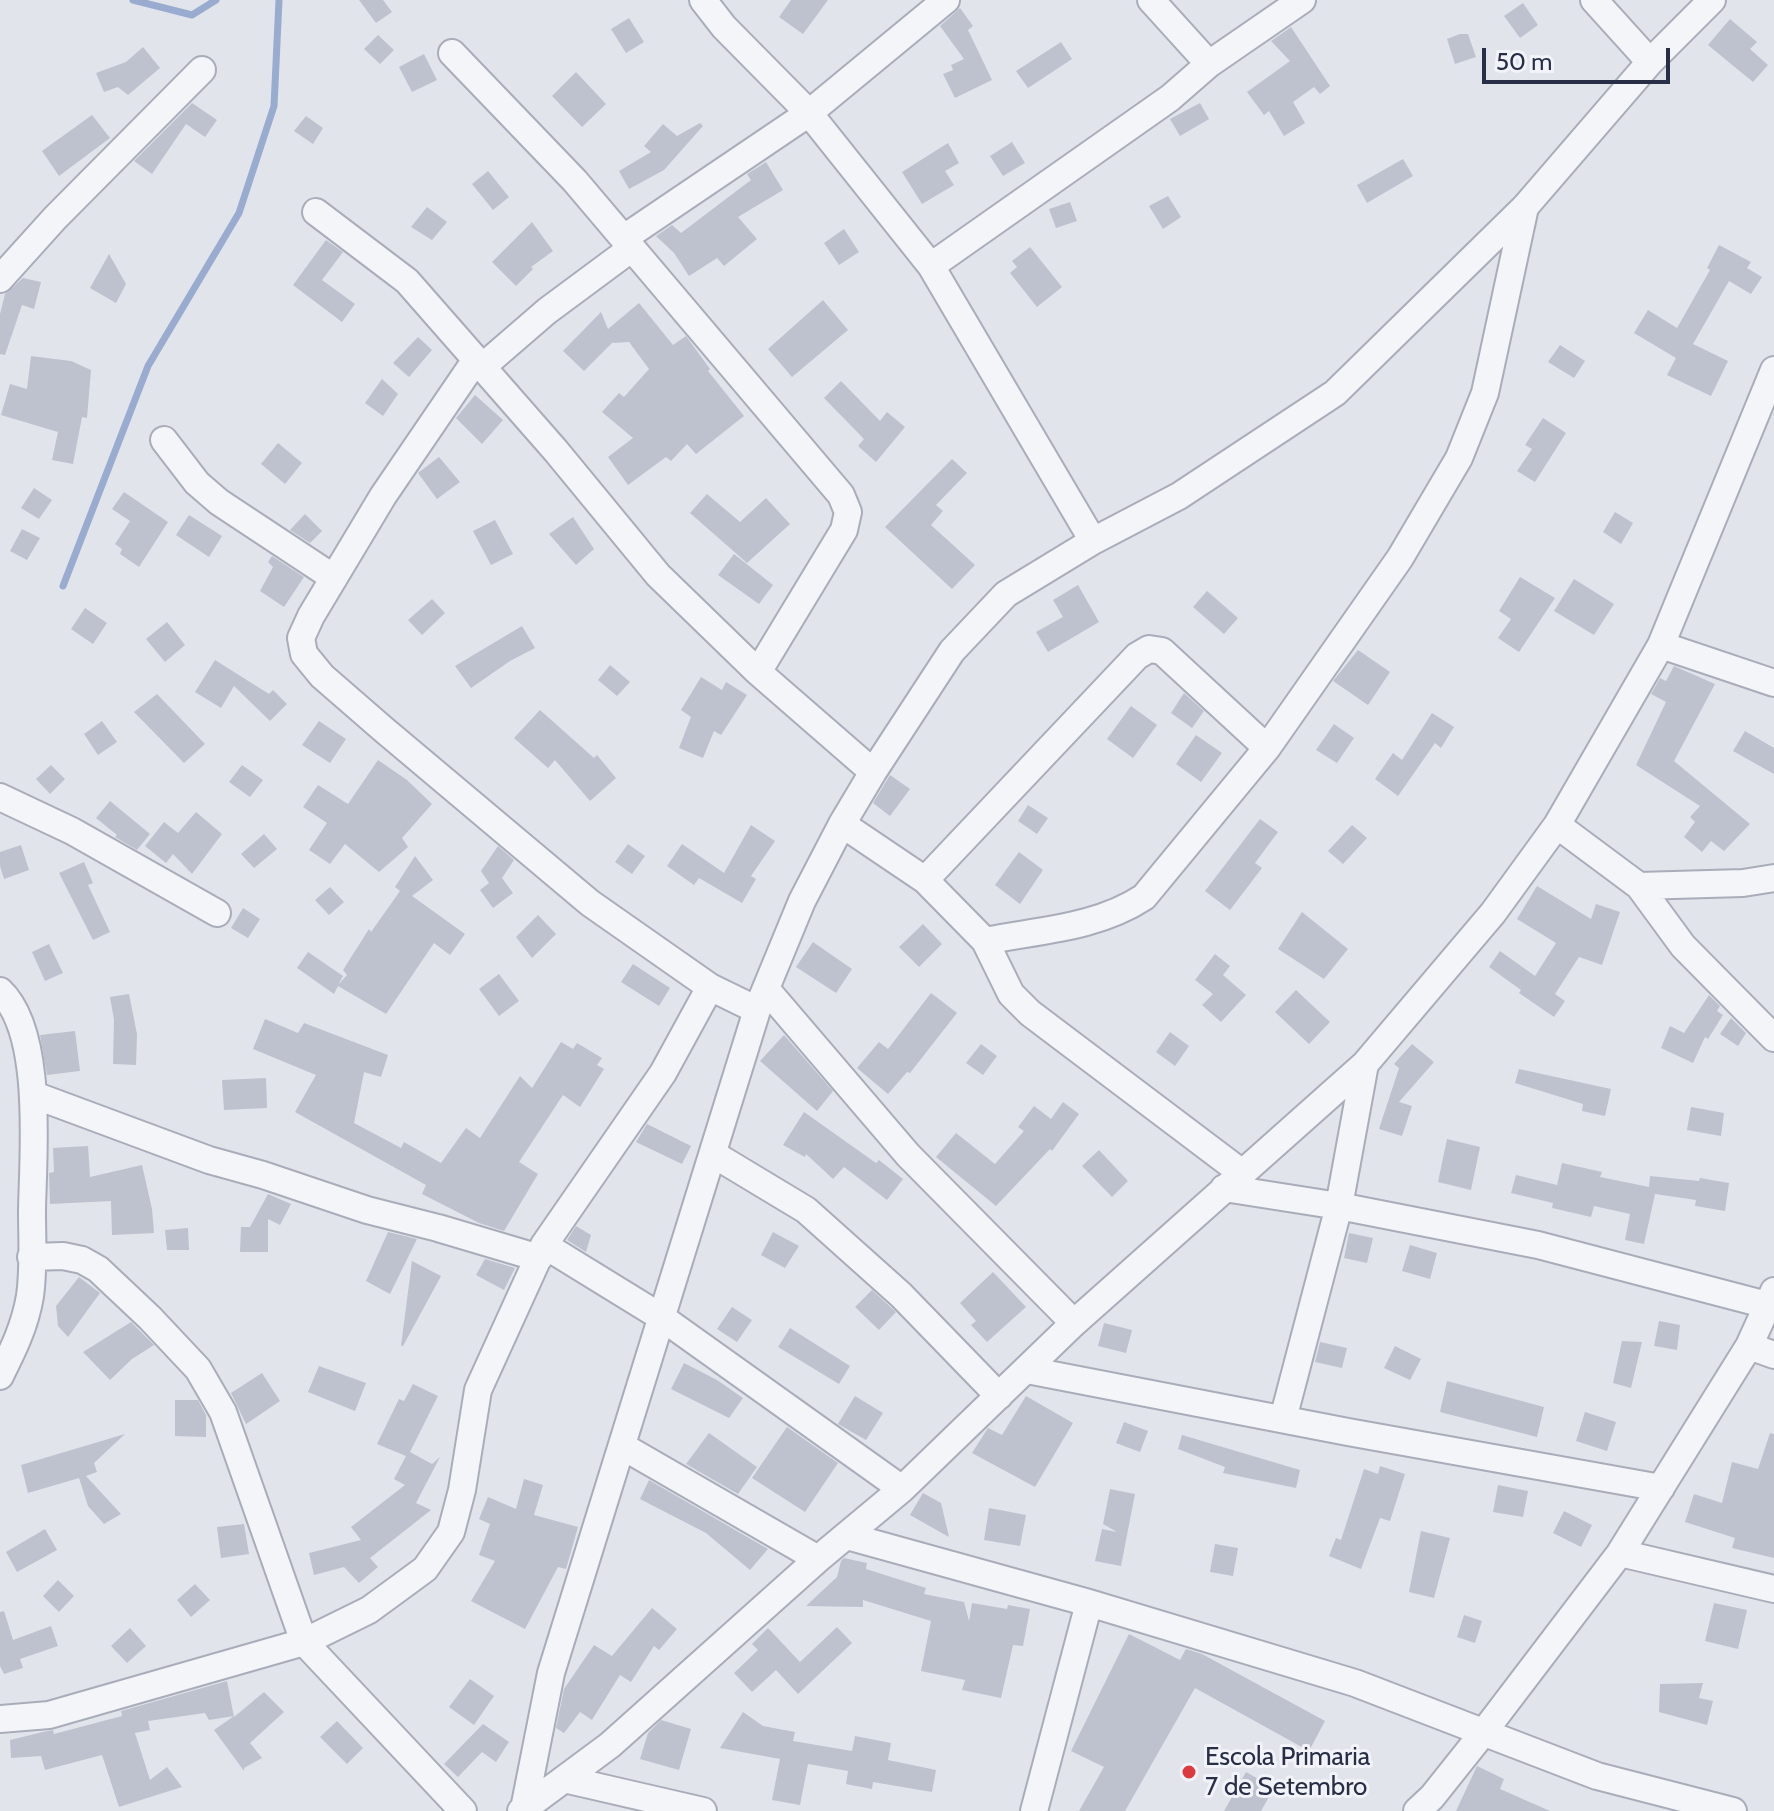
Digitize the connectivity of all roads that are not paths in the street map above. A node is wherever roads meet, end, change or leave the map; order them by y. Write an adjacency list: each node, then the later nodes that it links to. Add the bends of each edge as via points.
1 (703, 0): 11 (street)
2 (946, 0): 11 (street)
3 (1151, 0): 9 (street)
4 (1302, 0): 9 (street)
5 (1594, 0): 8 (street)
6 (1712, 0): 8 (street)
7 (452, 53): 14 (street)
8 (1650, 62): 12 (street)
9 (1209, 64): 15 (street, via 1170,98)
10 (202, 70): 16 (street)
11 (809, 113): 14 (street); 15 (street)
12 (1525, 207): 20 (street, via 1335,393 1179,496); 25 (street, via 1485,393 1459,458 1400,558)
13 (316, 212): 17 (street, via 407,281)
14 (628, 243): 17 (street); 23 (street, via 841,495 848,512 844,530)
15 (931, 266): 20 (street)
16 (0, 279)
17 (478, 365): 21 (street, via 383,496); 23 (street, via 658,575)
18 (1774, 370): 22 (street)
19 (164, 440): 21 (street, via 219,502)
20 (1093, 541): 26 (street, via 1006,594 952,651)
21 (334, 578): 35 (street, via 301,638 304,654 322,676 590,903)
22 (1661, 645): 24 (street); 29 (street)
23 (758, 672): 26 (street)
24 (1774, 683)
25 (1267, 748): 31 (street, via 1162,651 1149,649); 34 (street, via 1144,897 1095,921)
26 (873, 772): 28 (street)
27 (0, 797): 33 (street)
28 (842, 824): 31 (street); 37 (street, via 802,901)
29 (1557, 825): 32 (street); 39 (street, via 1493,913)
30 (1774, 878): 32 (street)
31 (925, 880): 34 (street)
32 (1639, 886): 38 (street, via 1683,946)
33 (217, 913)
34 (985, 941): 42 (street, via 1011,994 1030,1013)
35 (710, 987): 37 (street); 44 (street, via 663,1073)
36 (0, 991): 40 (street, via 20,1018)
37 (762, 1000): 41 (street); 48 (street)
38 (1774, 1038)
39 (1365, 1064): 42 (street); 43 (street)
40 (34, 1095): 44 (street, via 209,1160 367,1210); 45 (street)
41 (713, 1154): 47 (street); 52 (street, via 806,1210 901,1295)
42 (1233, 1181): 43 (street); 48 (street)
43 (1339, 1206): 46 (street); 53 (street)
44 (542, 1252): 47 (street); 62 (street, via 478,1390 451,1532 425,1569 369,1610)
45 (31, 1257): 51 (street, via 23,1330); 62 (street, via 63,1256 98,1269 198,1369 223,1412)
46 (1770, 1298): 49 (street)
47 (661, 1317): 54 (street); 56 (street)
48 (1074, 1323): 50 (street)
49 (1762, 1350): 55 (street)
50 (1027, 1370): 52 (street); 53 (street)
51 (0, 1376)
52 (999, 1396): 56 (street)
53 (1283, 1419): 55 (street)
54 (622, 1446): 59 (street); 66 (street, via 551,1673)
55 (1661, 1488): 58 (street)
56 (902, 1489): 57 (street)
57 (847, 1536): 59 (street); 61 (street)
58 (1620, 1553): 60 (street); 64 (street)
59 (818, 1559): 65 (street, via 610,1745)
60 (1774, 1589)
61 (1089, 1603): 64 (street, via 1355,1683); 69 (street)
62 (304, 1642): 63 (street, via 49,1715); 67 (street)
63 (0, 1719)
64 (1483, 1733): 70 (street); 71 (street, via 1597,1776)
65 (564, 1779): 66 (street); 68 (street)
66 (522, 1810)
67 (463, 1811)
68 (703, 1811)
69 (1034, 1811)
70 (1417, 1811)
71 (1733, 1811)

